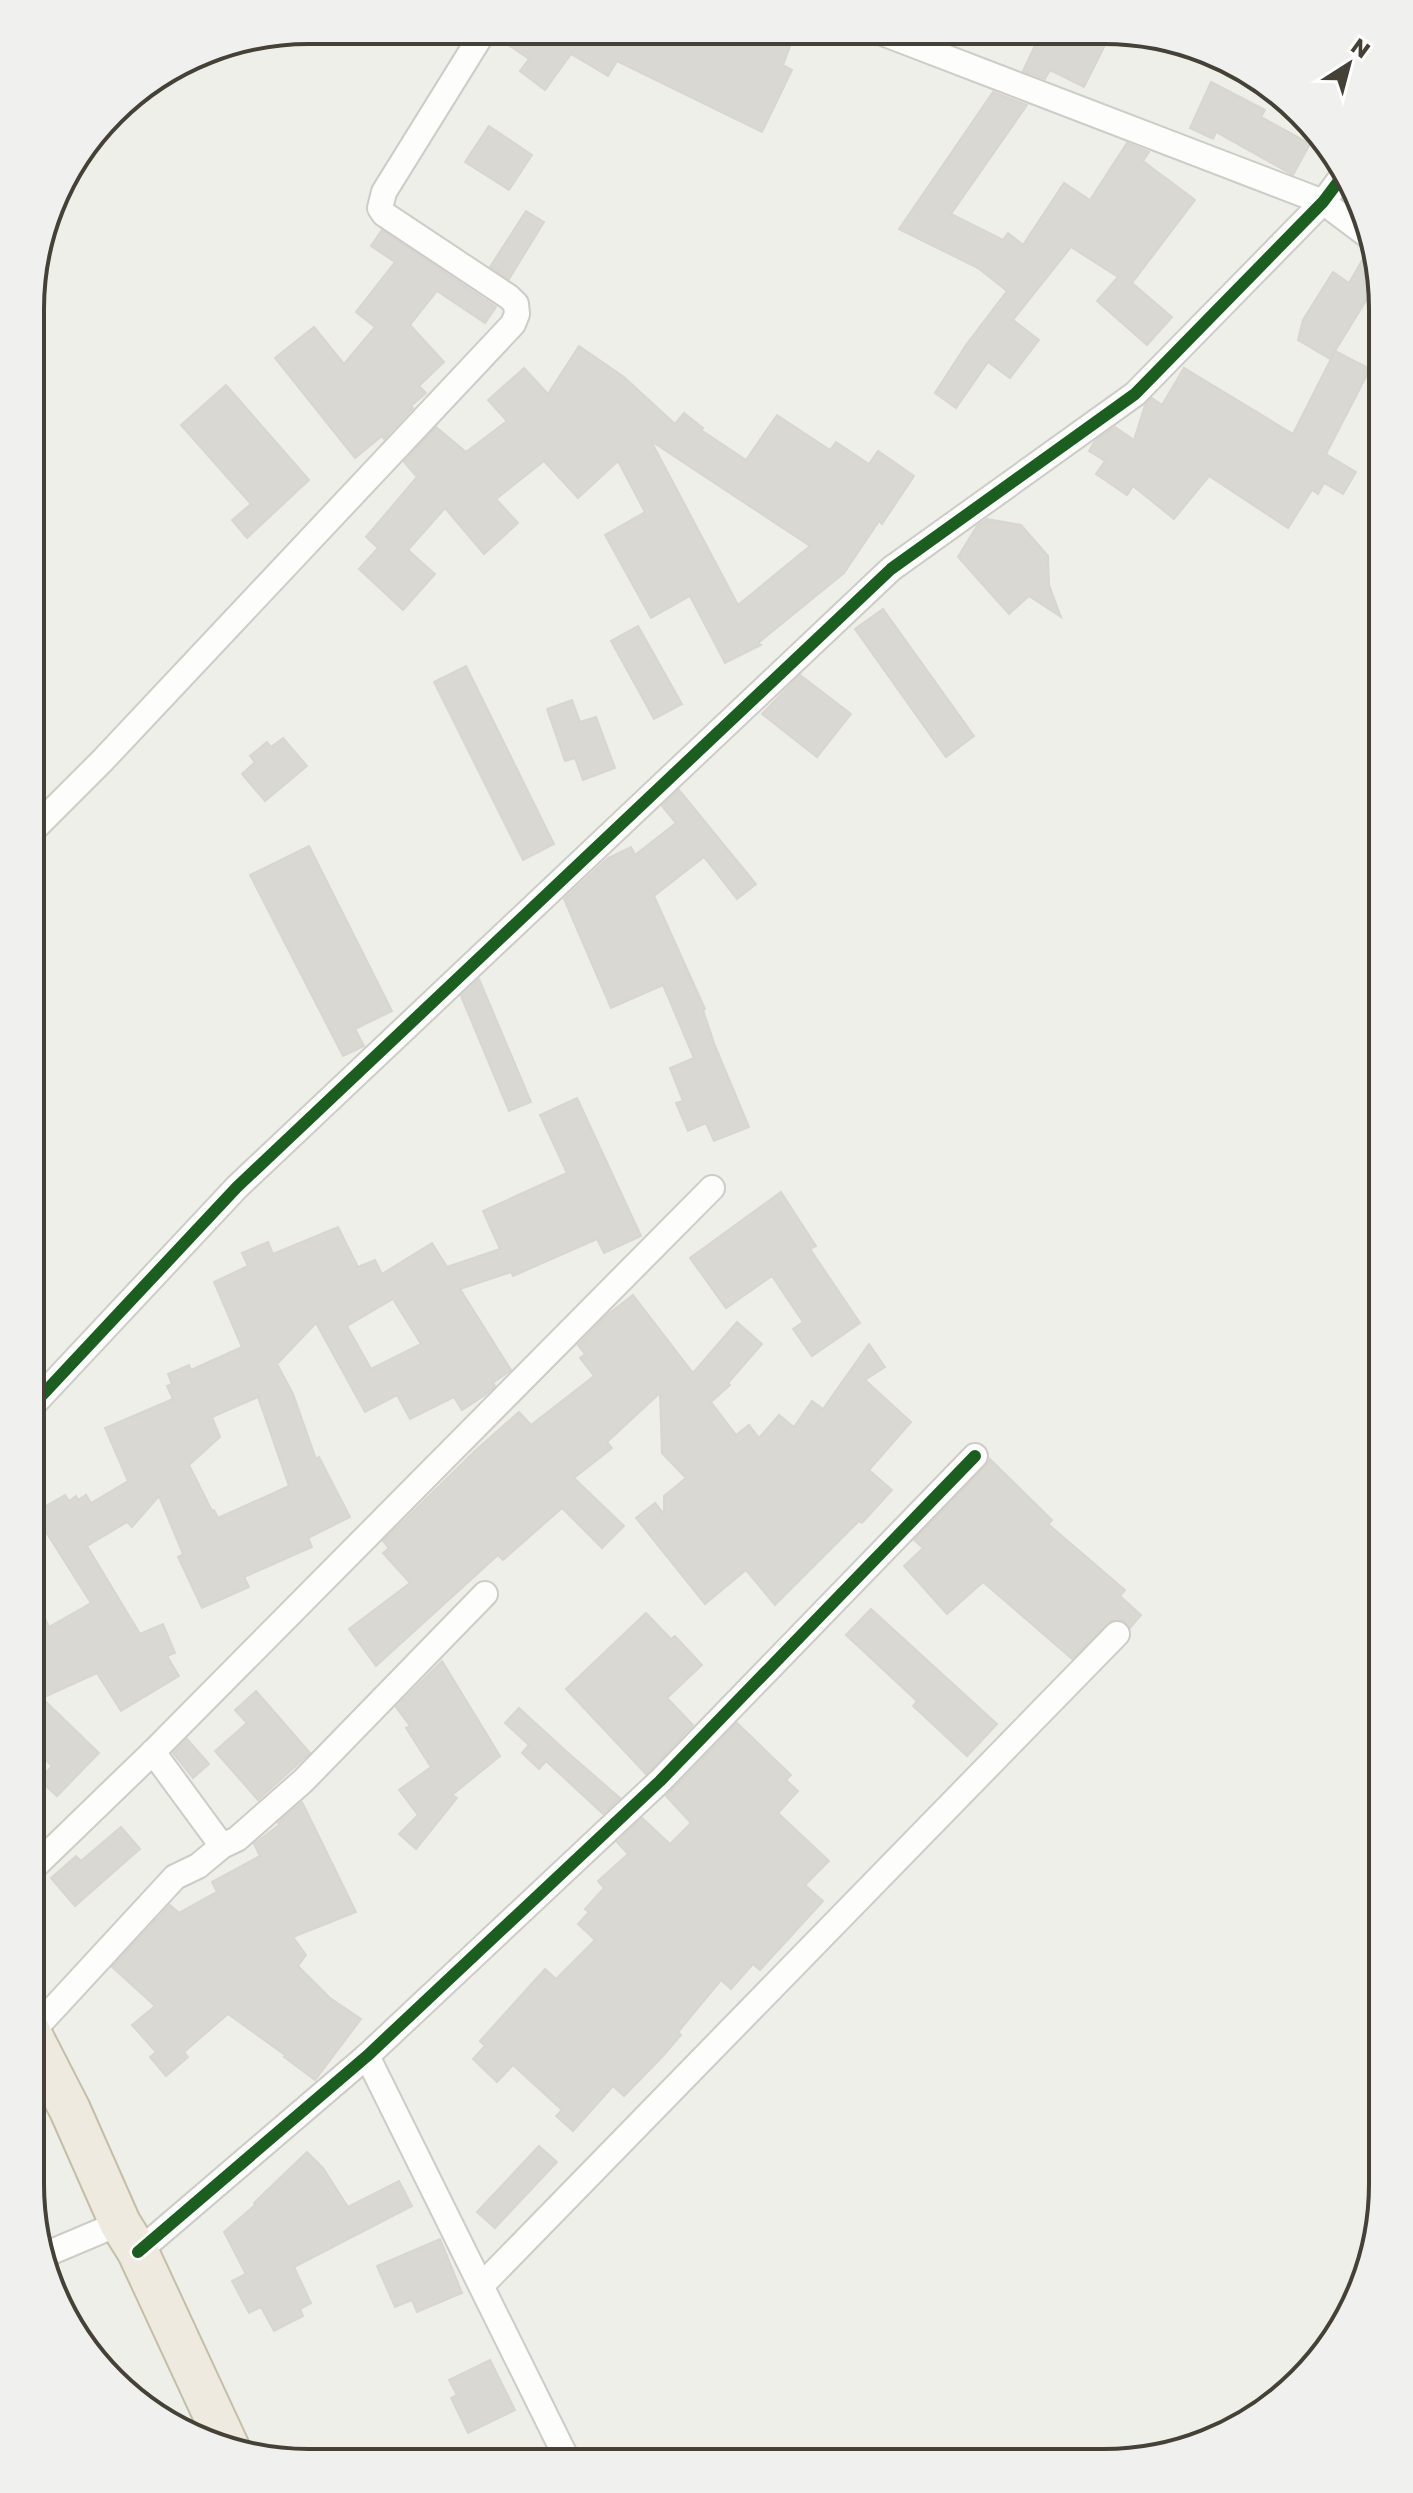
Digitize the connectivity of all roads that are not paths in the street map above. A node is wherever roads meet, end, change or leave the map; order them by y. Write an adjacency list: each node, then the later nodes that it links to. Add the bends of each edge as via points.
1 (912, 44): 4 (street)
2 (475, 45): 6 (street, via 384,192 380,208 509,297 516,304 513,324)
3 (1337, 183): 4 (street)
4 (1323, 202): 5 (street); 8 (street, via 1135,394 891,569 237,1187)
5 (1356, 227)
6 (44, 819)
7 (712, 1188): 12 (street)
8 (44, 1393)
9 (975, 1456): 16 (street, via 660,1781)
10 (485, 1594): 13 (street, via 303,1781)
11 (1117, 1634): 20 (street)
12 (153, 1752): 13 (street); 14 (street)
13 (222, 1846): 15 (street, via 175,1877)
14 (44, 1857)
15 (44, 2018)
16 (367, 2056): 18 (street); 20 (street)
17 (44, 2060): 18 (highway)
18 (129, 2237): 19 (street); 21 (highway)
19 (54, 2253)
20 (482, 2285): 22 (street)
21 (222, 2434)
22 (562, 2449)

